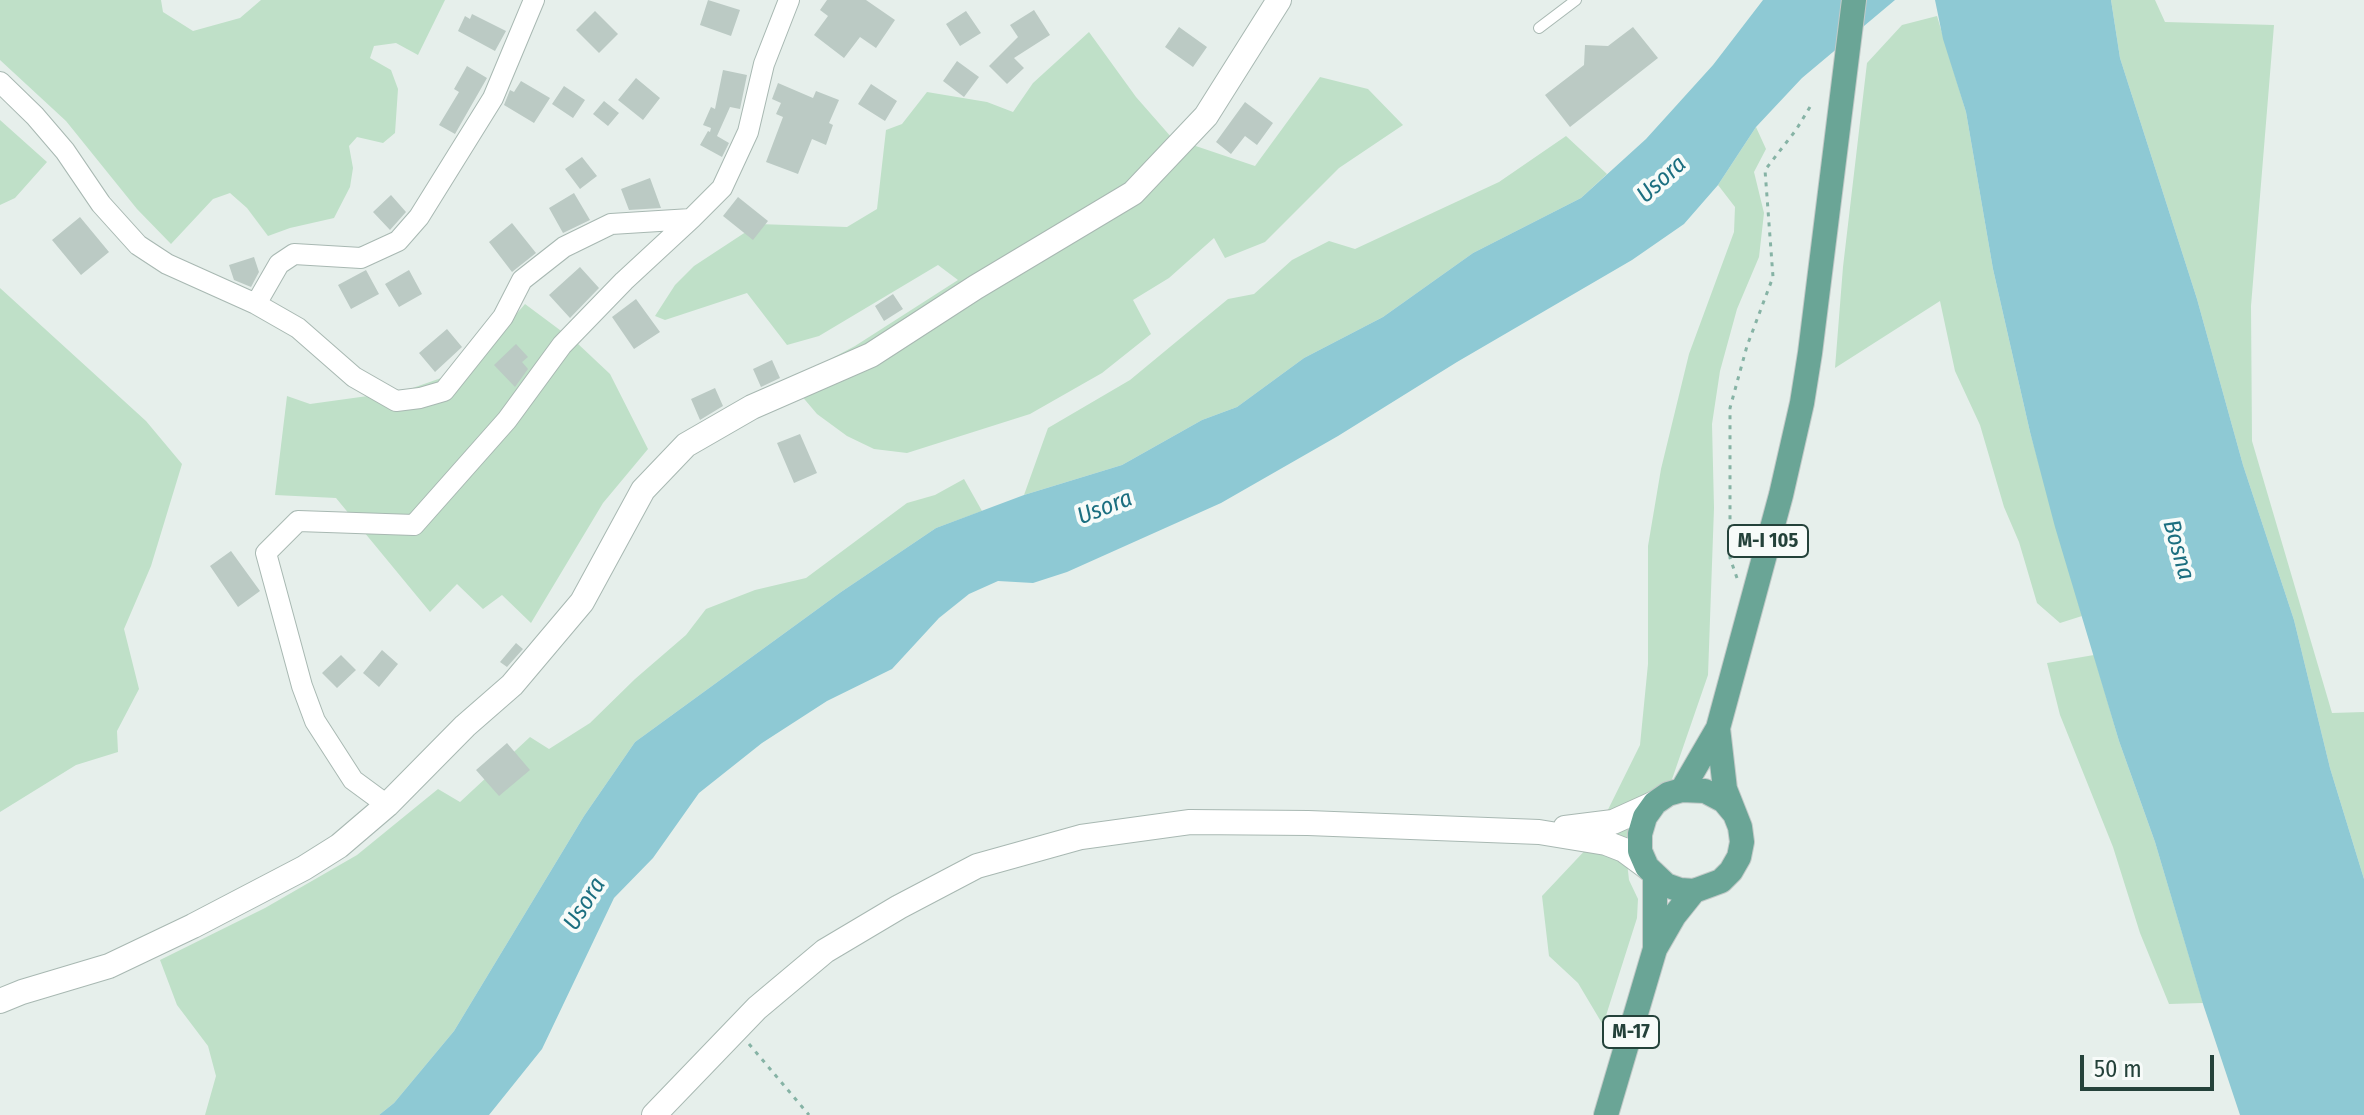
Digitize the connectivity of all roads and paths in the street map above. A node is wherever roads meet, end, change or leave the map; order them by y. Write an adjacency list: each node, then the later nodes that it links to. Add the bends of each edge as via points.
1 (534, 0): 10 (street, via 493,98 419,217 398,241 361,258 294,254 279,264)
2 (789, 0): 9 (street, via 764,64 748,132 722,188)
3 (1279, 0): 15 (street, via 1206,116 1133,193 871,355 752,407 686,445 643,490 582,602 512,685)
4 (1576, 0): 6 (lane)
5 (1854, 0): 11 (main road, M-I 105, via 1810,353 1781,495)
6 (1539, 28)
7 (0, 82): 10 (street, via 65,151 101,204 138,245 167,264)
8 (1813, 102): 11 (path, via 1765,170 1773,277 1730,408 1730,558)
9 (691, 219): 10 (street, via 611,224 564,247 522,280 503,317 444,391 420,398 396,401 354,377 298,328); 15 (street, via 562,345 507,420 414,525 298,521 266,553 315,721 353,780)
10 (256, 304)
11 (1749, 612): 12 (main road, M-I 105)
12 (1718, 728): 13 (main road); 16 (main road, M-17, via 1725,789)
13 (1682, 790): 14 (main road); 16 (main road, via 1715,795)
14 (1655, 803): 17 (street, via 1613,822); 18 (main road, M-17, via 1640,834 1640,851)
15 (387, 805): 21 (street, via 304,868 193,926 109,966)
16 (1734, 813): 19 (main road, M-17, via 1742,842 1739,857 1721,881)
17 (1539, 832): 18 (street, via 1606,843); 22 (street, via 1190,822 1081,837 977,866 899,907 825,951)
18 (1651, 872): 19 (main road, via 1680,890); 20 (main road, M-17)
19 (1694, 891): 20 (main road, M-17)
20 (1655, 949): 25 (main road, M-17)
21 (0, 1001)
22 (737, 1029): 23 (street); 24 (path)
23 (654, 1115)
24 (809, 1115)
25 (1606, 1115)

